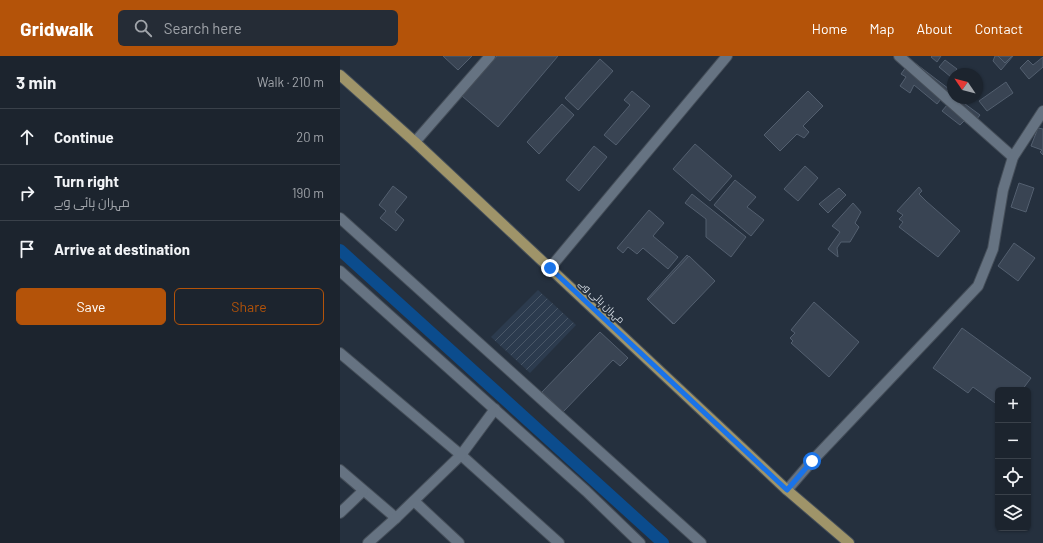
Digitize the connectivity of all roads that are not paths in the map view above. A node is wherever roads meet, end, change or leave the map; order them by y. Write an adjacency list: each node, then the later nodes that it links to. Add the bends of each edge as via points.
1 (490, 56): 6 (street)
2 (727, 56): 9 (street)
3 (899, 56): 7 (street)
4 (340, 75): 6 (main road, مہران ہائی وے)
5 (1043, 111): 7 (street)
6 (415, 142): 9 (main road, مہران ہائی وے)
7 (1013, 157): 15 (street, via 1003,190 993,249 978,286 817,455)
8 (340, 218): 24 (street)
9 (550, 268): 15 (main road, مہران ہائی وے)
10 (340, 271): 12 (street)
11 (340, 353): 13 (street)
12 (494, 409): 13 (street); 23 (street)
13 (461, 455): 17 (street); 22 (street)
14 (340, 470): 16 (street)
15 (787, 490): 25 (main road, مہران ہائی وے)
16 (363, 491): 18 (street); 19 (street)
17 (414, 501): 19 (street); 21 (street)
18 (340, 513)
19 (396, 518): 20 (street)
20 (368, 543)
21 (459, 543)
22 (559, 543)
23 (640, 543)
24 (701, 543)
25 (849, 543)

